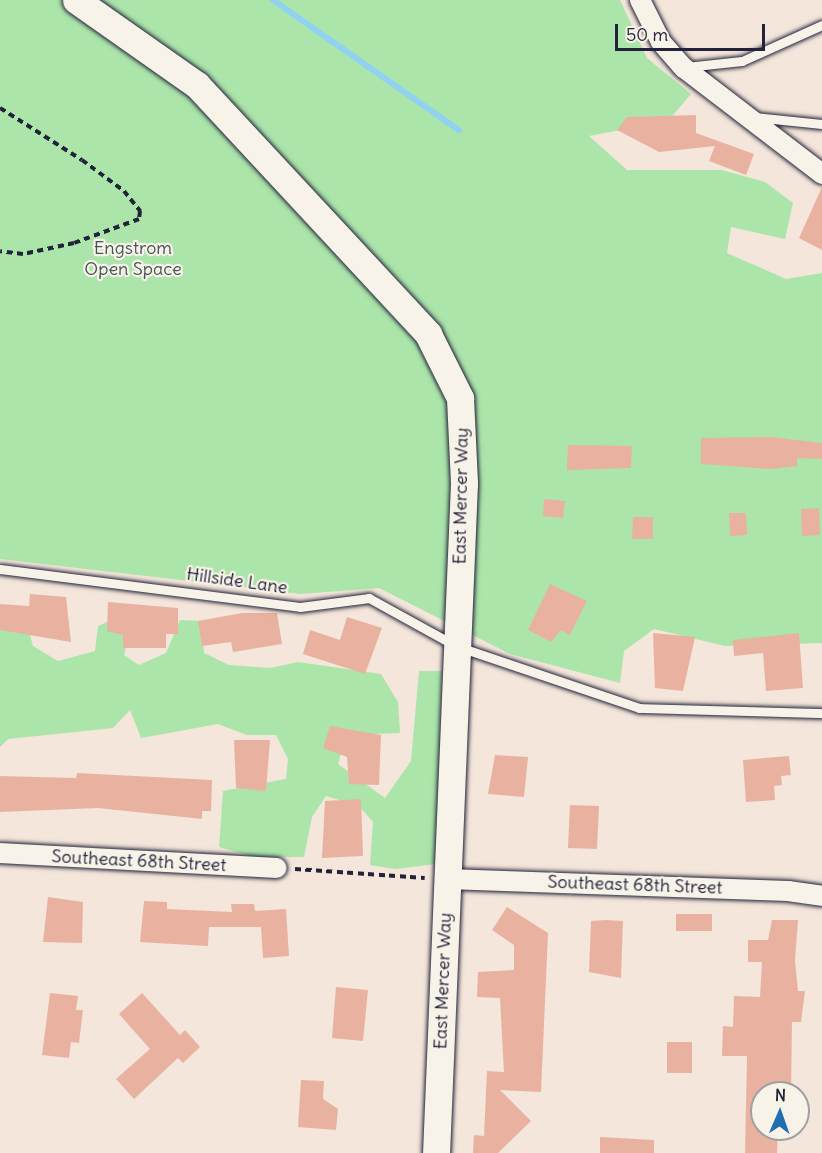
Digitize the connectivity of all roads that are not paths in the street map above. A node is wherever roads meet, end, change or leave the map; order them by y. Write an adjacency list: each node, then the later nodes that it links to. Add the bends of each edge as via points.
1 (76, 0): 9 (street, East Mercer Way, via 197,85 443,356 460,398 464,441)
2 (640, 0): 4 (street, via 661,42)
3 (822, 25): 4 (lane, via 742,61)
4 (684, 68): 5 (street)
5 (743, 116): 6 (lane); 7 (street)
6 (822, 124)
7 (822, 174)
8 (0, 569): 9 (lane, Hillside Lane, via 300,607 369,598)
9 (456, 646): 10 (lane, Hillside Lane, via 639,708); 13 (street, East Mercer Way)
10 (822, 713)
11 (0, 853): 12 (street, Southeast 68th Street)
12 (277, 868)
13 (447, 879): 14 (street, Southeast 68th Street, via 788,891); 15 (street, East Mercer Way)
14 (822, 896)
15 (435, 1153)

